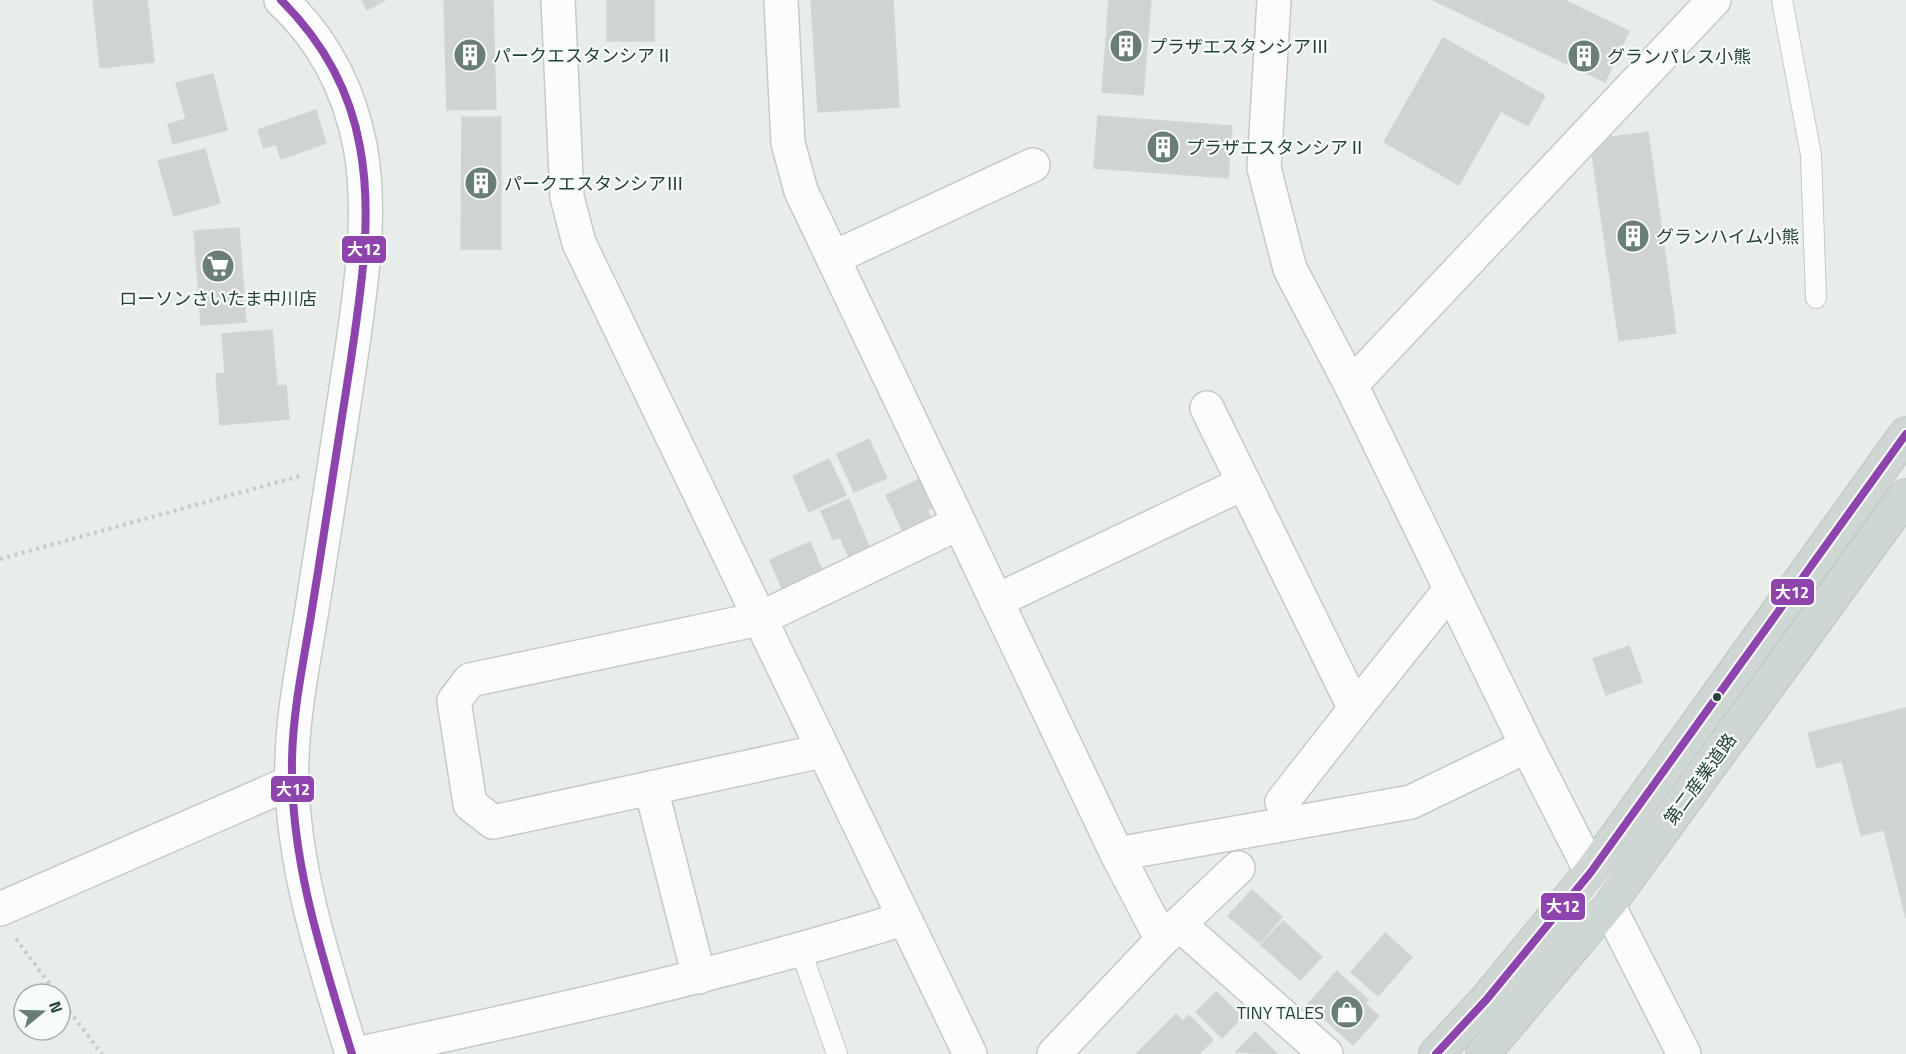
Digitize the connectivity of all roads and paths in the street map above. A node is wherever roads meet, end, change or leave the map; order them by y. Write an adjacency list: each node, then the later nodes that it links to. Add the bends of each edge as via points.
1 (281, 0): 13 (street, via 320,42 336,71 350,106 361,156 362,273)
2 (558, 0): 20 (street, via 567,198 579,243)
3 (781, 0): 8 (street, via 788,143 801,191)
4 (1274, 0): 10 (street, via 1264,168 1290,269)
5 (1714, 0): 10 (street)
6 (1782, 0): 9 (lane, via 1810,155)
7 (1033, 165): 8 (street)
8 (833, 258): 16 (street)
9 (1816, 298)
10 (1350, 385): 18 (street)
11 (1207, 408): 14 (street)
12 (1906, 434): 29 (main road, 第二産業道路)
13 (335, 466): 17 (path); 24 (street, via 300,685)
14 (1244, 483): 19 (street); 21 (street)
15 (1906, 496): 30 (main road, 第二産業道路)
16 (959, 523): 19 (street); 20 (street)
17 (0, 559)
18 (1450, 590): 21 (street); 22 (street)
19 (996, 601): 27 (street)
20 (759, 619): 23 (street); 25 (street, via 470,680 454,701 470,804 493,822)
21 (1355, 710): 26 (street)
22 (1527, 746): 27 (street, via 1411,802); 29 (street)
23 (822, 751): 25 (street); 31 (street)
24 (292, 782): 32 (street); 39 (street, via 313,914)
25 (651, 788): 35 (street)
26 (1282, 802)
27 (1117, 854): 33 (street)
28 (1238, 868): 33 (street)
29 (1591, 872): 30 (street); 44 (main road, 第二産業道路, via 1487,999)
30 (1609, 904): 45 (main road, 第二産業道路); 46 (street)
31 (903, 919): 34 (street); 41 (street)
32 (7, 923): 36 (path)
33 (1171, 932): 42 (street); 43 (street)
34 (801, 951): 35 (street); 40 (lane)
35 (699, 977): 39 (street, via 584,1006)
36 (49, 982)
37 (72, 1015): 38 (path)
38 (102, 1054)
39 (354, 1054)
40 (837, 1054)
41 (970, 1054)
42 (1054, 1054)
43 (1326, 1054)
44 (1436, 1054)
45 (1483, 1054)
46 (1684, 1054)

